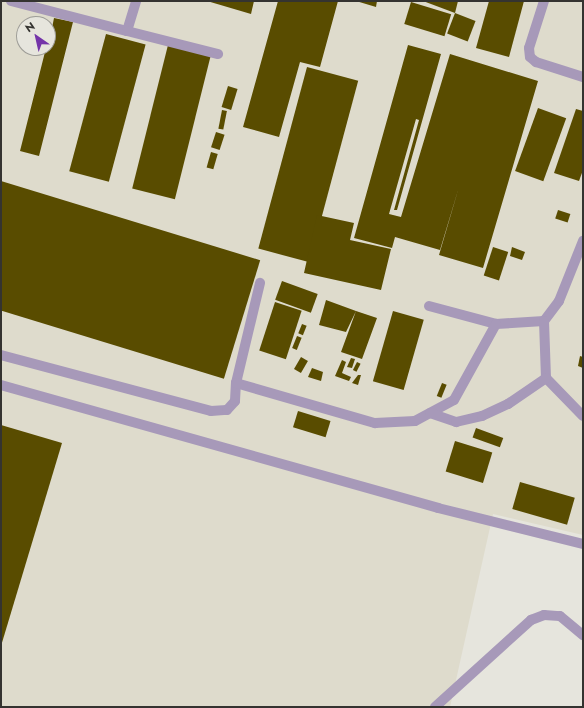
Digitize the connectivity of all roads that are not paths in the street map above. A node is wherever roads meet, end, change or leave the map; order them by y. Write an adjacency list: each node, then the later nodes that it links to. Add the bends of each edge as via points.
1 (12, 1): 4 (street)
2 (136, 1): 4 (street)
3 (544, 1): 6 (street, via 529,48 530,57 536,62)
4 (127, 31): 5 (street)
5 (218, 54)
6 (583, 77)
7 (583, 241): 10 (street, via 559,301)
8 (260, 283): 14 (street)
9 (429, 306): 11 (street)
10 (544, 321): 11 (street); 13 (street)
11 (496, 324): 16 (street, via 454,400)
12 (1, 356): 14 (street, via 211,411 227,410 235,401)
13 (546, 378): 16 (street, via 508,404 482,416 456,422); 17 (street)
14 (236, 384): 16 (street, via 375,423 415,421)
15 (1, 385): 18 (street, via 438,508)
16 (430, 413)
17 (583, 416)
18 (583, 544)
19 (583, 635): 20 (street, via 560,616 544,615 531,620)
20 (435, 707)

